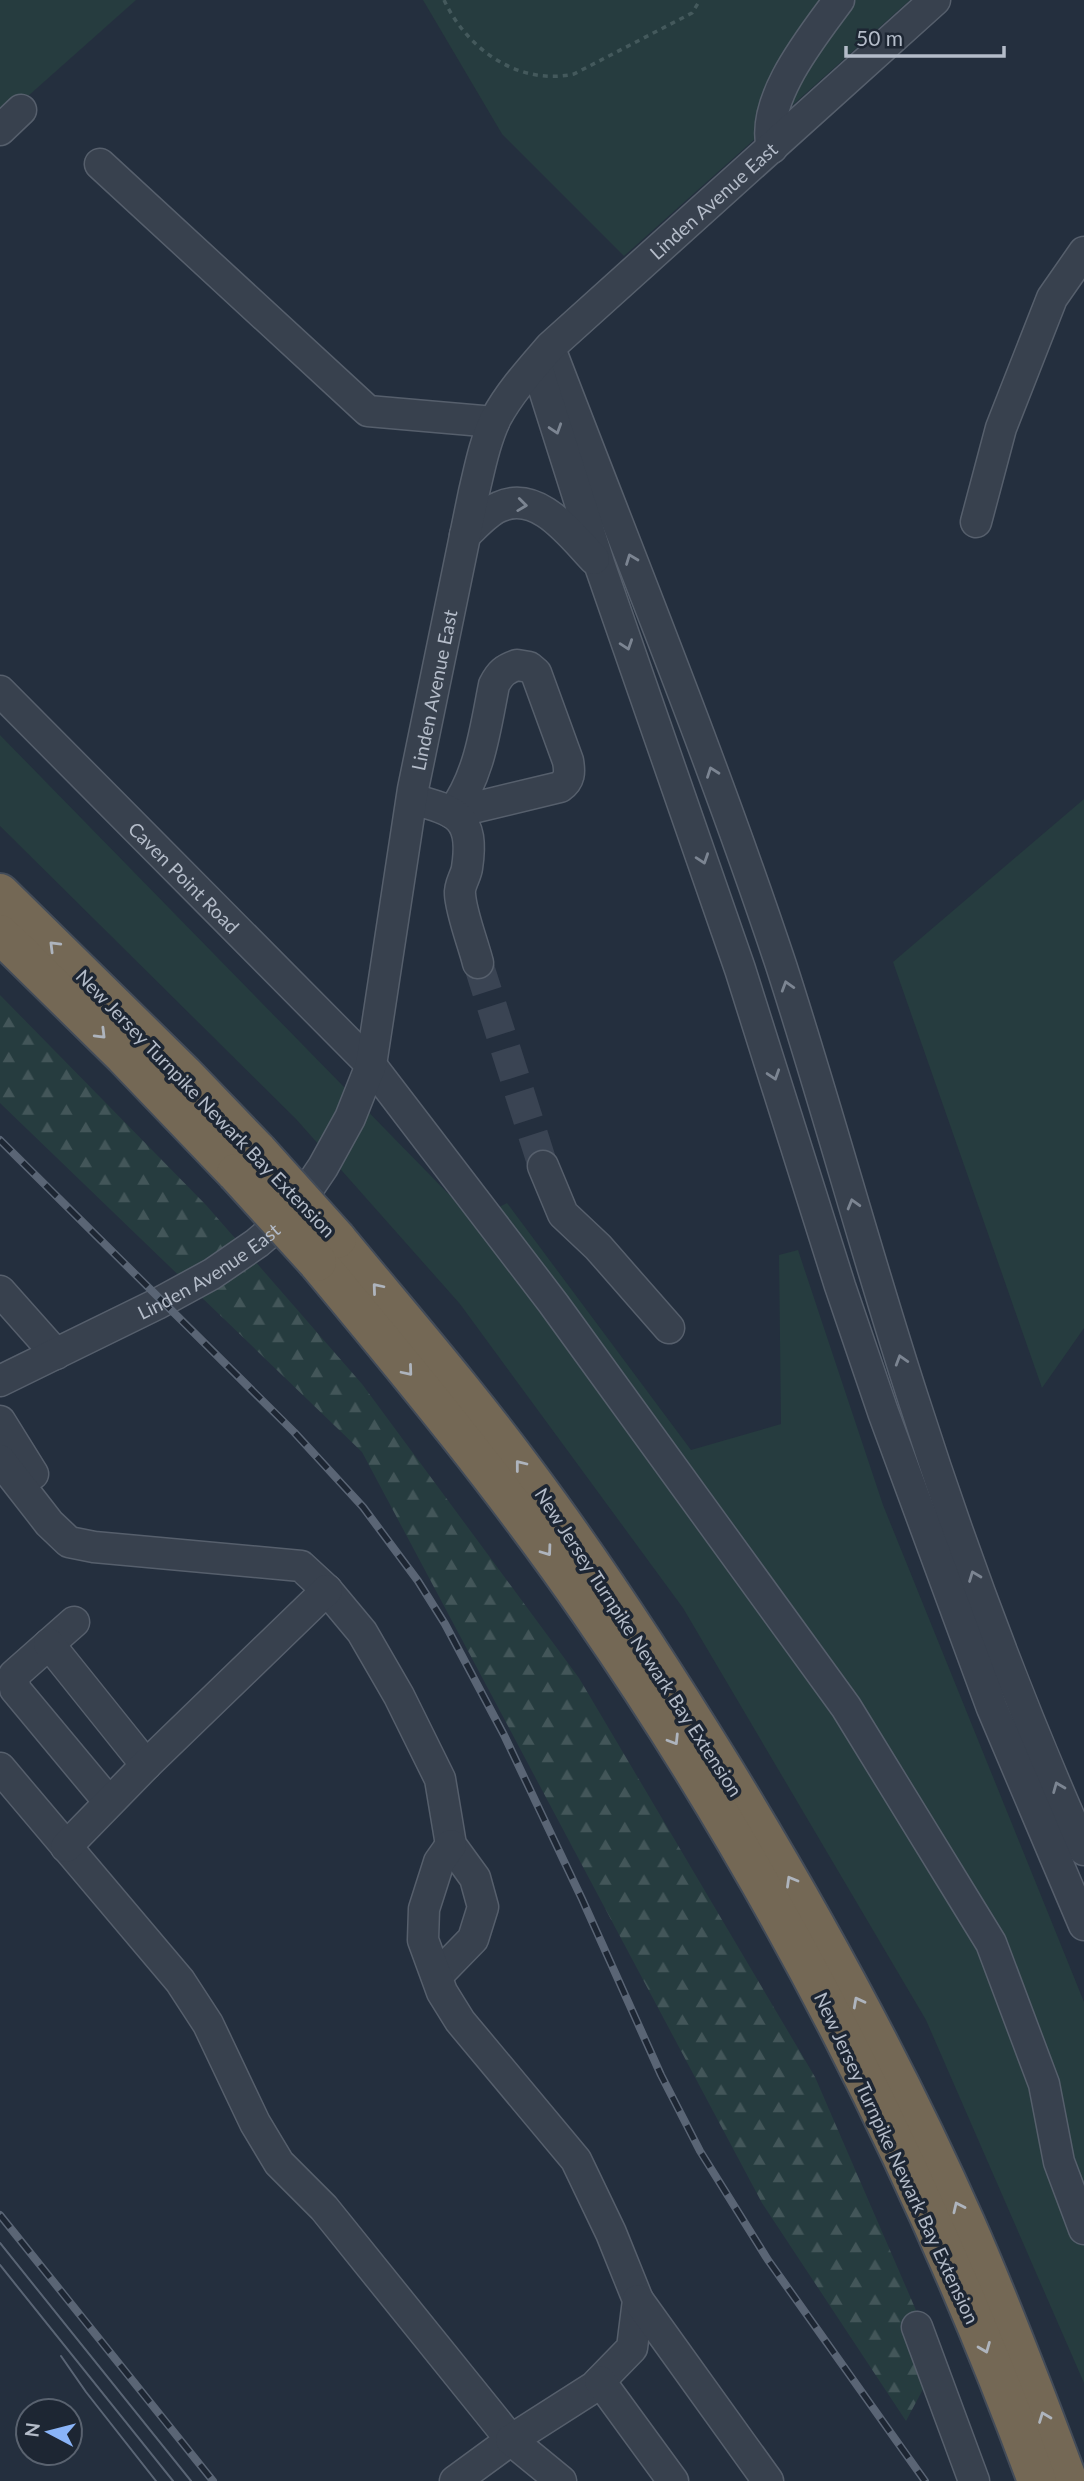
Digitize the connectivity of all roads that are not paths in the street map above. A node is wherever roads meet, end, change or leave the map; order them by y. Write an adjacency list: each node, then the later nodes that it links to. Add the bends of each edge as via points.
1 (839, 0): 3 (street, via 797,57 779,95 769,133)
2 (935, 0): 3 (street, Linden Avenue East)
3 (772, 148): 6 (street, Linden Avenue East)
4 (100, 164): 7 (street, via 368,411)
5 (1084, 253): 8 (street, via 1052,299 1001,428)
6 (543, 355): 7 (street, Linden Avenue East); 10 (street, one-way to 10); 35 (street, one-way to 6, via 963,1548 895,1343 780,964 675,673)
7 (495, 422): 9 (street, Linden Avenue East, via 483,452)
8 (976, 522)
9 (465, 535): 10 (street, one-way to 10, via 498,507 516,502 531,505 550,515); 12 (street, Linden Avenue East)
10 (600, 566): 36 (street, one-way to 36, via 736,957 883,1412 992,1708)
11 (0, 691): 17 (street, Caven Point Road)
12 (412, 799): 13 (street); 17 (street, Linden Avenue East)
13 (452, 813): 13 (street, via 566,782 568,761 536,673 529,667 517,665 499,675 477,767); 16 (street, via 463,821 469,842 467,870 459,892)
14 (0, 893): 18 (highway, New Jersey Turnpike Newark Bay Extension, one-way to 14, via 184,1074)
15 (0, 934): 18 (highway, New Jersey Turnpike Newark Bay Extension, one-way to 18, via 132,1064)
16 (478, 963)
17 (371, 1065): 22 (street, Linden Avenue East, via 323,1167 292,1213 212,1274); 39 (street, Caven Point Road, via 553,1303 861,1730 991,1943 1044,2084 1059,2162)
18 (247, 1162): 37 (highway, New Jersey Turnpike Newark Bay Extension, bridge, via 327,1251 441,1364 529,1477 690,1713)
19 (543, 1166): 21 (street, via 563,1214)
20 (0, 1291): 22 (street)
21 (669, 1328)
22 (56, 1354): 23 (street, Linden Avenue East)
23 (0, 1381)
24 (0, 1421): 26 (street, via 48,1496)
25 (0, 1460): 26 (street, via 48,1523 69,1542)
26 (94, 1547): 27 (street, via 301,1566)
27 (327, 1590): 30 (street); 33 (street, via 362,1632 440,1779)
28 (74, 1622): 29 (street)
29 (49, 1644): 30 (street); 32 (street, via 14,1675 15,1689)
30 (146, 1765): 32 (street)
31 (0, 1768): 34 (street)
32 (109, 1802): 34 (street)
33 (451, 1844): 38 (street, via 439,1862 424,1909 423,1940); 38 (street, via 475,1878 483,1907 472,1939)
34 (66, 1847): 43 (street, via 180,1981 208,2024 279,2163 324,2208)
35 (1084, 1850)
36 (1084, 1925)
37 (812, 1947): 49 (highway, New Jersey Turnpike Newark Bay Extension, one-way to 49, via 847,2048 938,2237); 50 (highway, New Jersey Turnpike Newark Bay Extension, one-way to 37, via 966,2224 875,2035)
38 (437, 1976): 40 (street, via 460,2021 576,2160)
39 (1084, 2229)
40 (638, 2301): 42 (street, via 632,2348); 47 (street)
41 (917, 2327): 48 (street)
42 (600, 2381): 43 (street); 46 (street)
43 (512, 2440): 44 (street); 45 (street)
44 (455, 2481)
45 (561, 2481)
46 (673, 2481)
47 (768, 2481)
48 (974, 2481)
49 (1037, 2481)
50 (1068, 2481)

